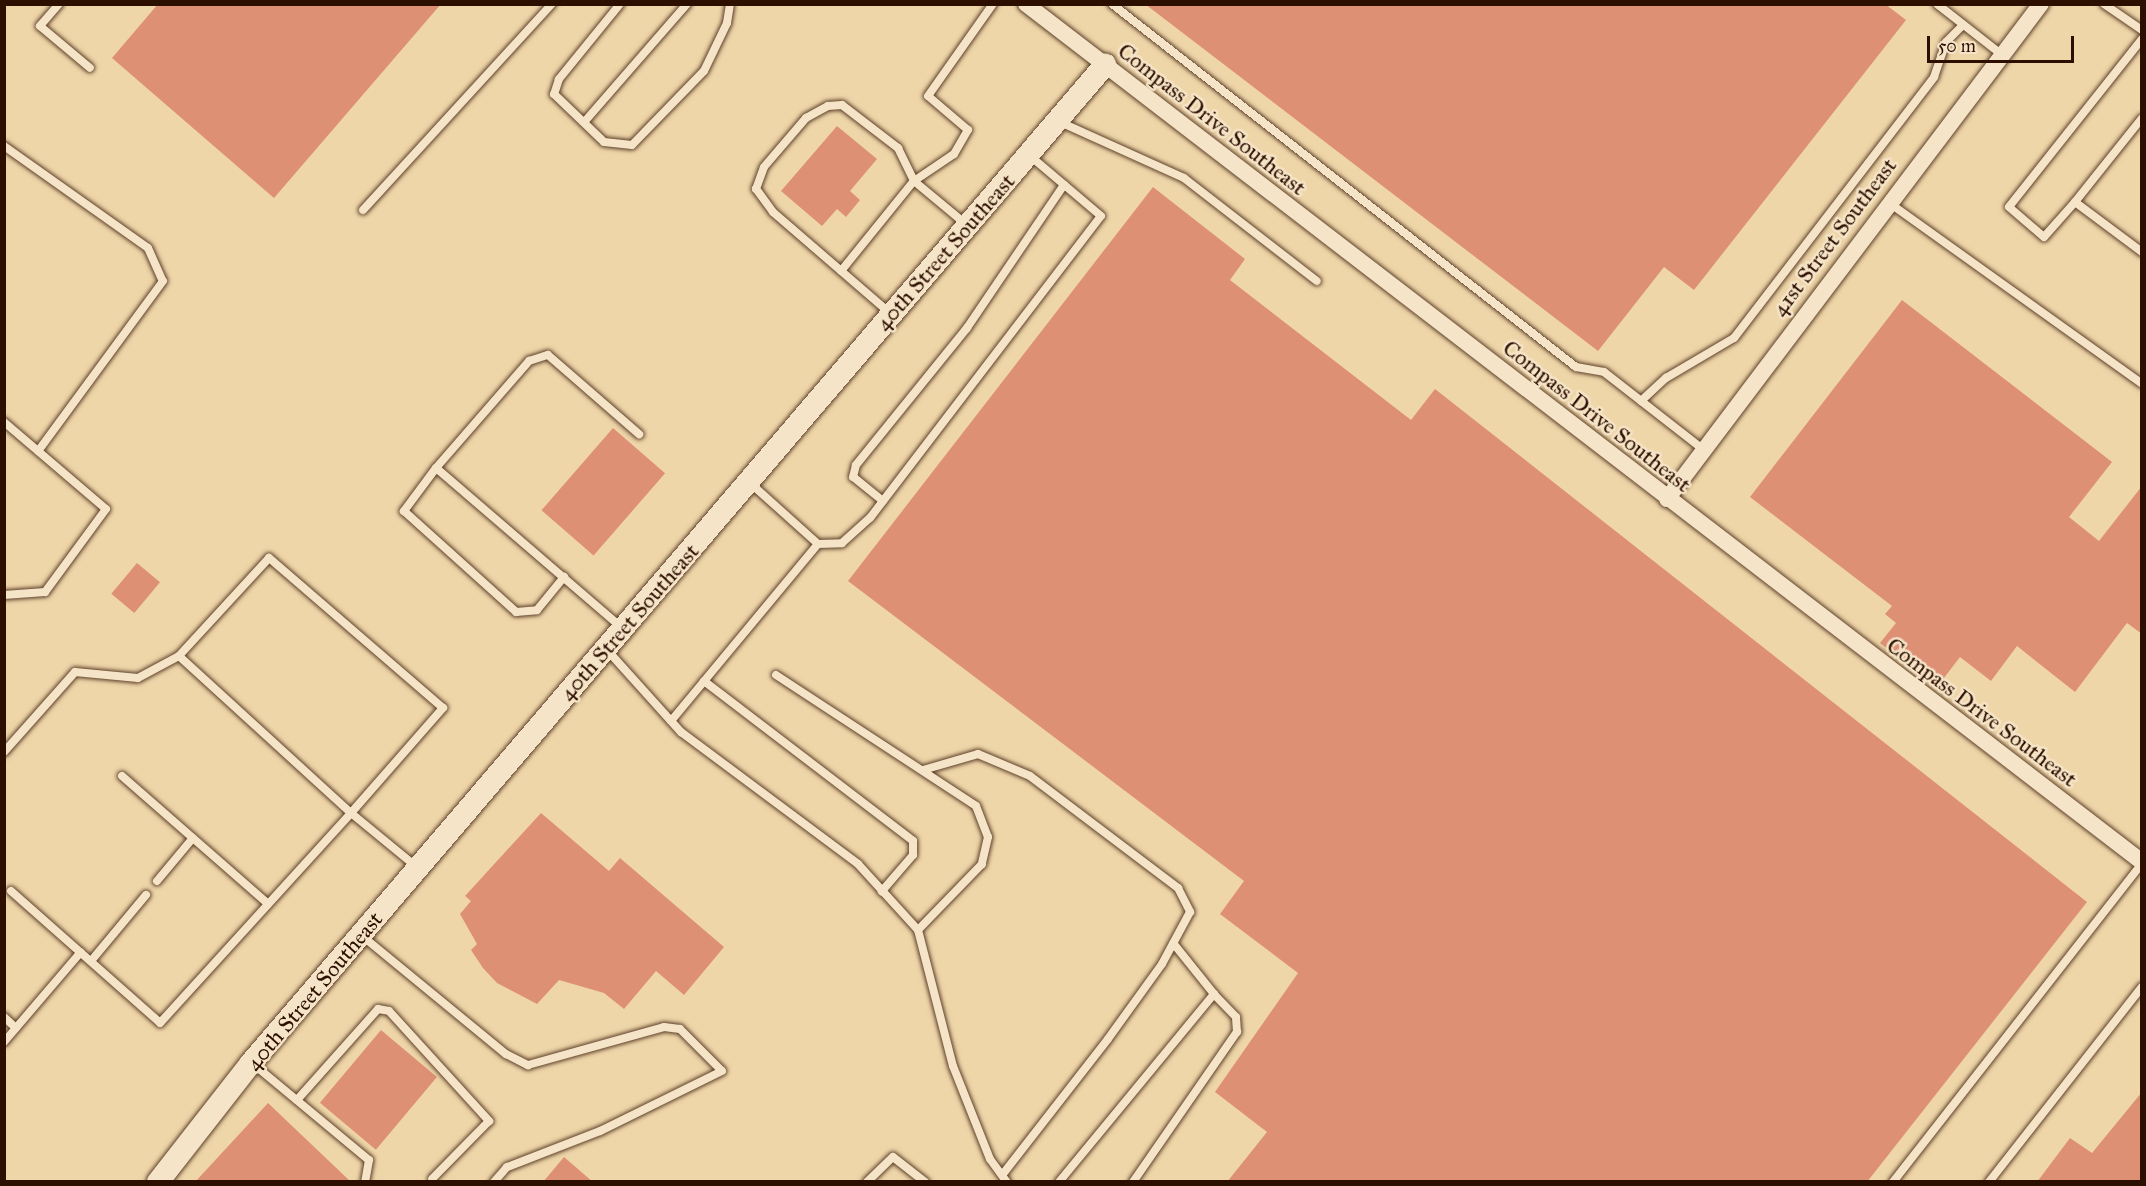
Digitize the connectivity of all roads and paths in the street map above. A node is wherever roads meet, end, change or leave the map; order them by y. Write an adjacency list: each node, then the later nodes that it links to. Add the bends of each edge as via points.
1 (59, 4): 17 (lane, via 40,26)
2 (552, 4): 27 (lane)
3 (620, 4): 19 (lane, via 559,79 554,94)
4 (687, 4): 19 (lane)
5 (730, 4): 19 (lane, via 727,23 704,71 632,145 604,141)
6 (993, 4): 23 (lane, via 928,96 968,130 954,154)
7 (1026, 4): 16 (street, Compass Drive Southeast)
8 (1112, 4): 34 (lane, via 1576,367 1604,372)
9 (1937, 4): 12 (lane)
10 (2041, 4): 15 (street, 41st Street Southeast)
11 (2104, 4): 13 (lane)
12 (1963, 25): 15 (lane); 34 (lane, via 1946,42 1934,77 1734,338 1666,378)
13 (2142, 30)
14 (2142, 39): 26 (lane, via 2009,207 2044,237)
15 (2001, 54): 25 (street, 41st Street Southeast)
16 (1105, 65): 20 (street, 40th Street Southeast); 41 (street, Compass Drive Southeast)
17 (90, 68)
18 (2142, 118): 26 (lane)
19 (586, 120)
20 (1057, 120): 22 (street, 40th Street Southeast); 31 (lane, via 1184,178)
21 (4, 146): 38 (lane, via 148,248 163,281)
22 (1028, 154): 24 (lane); 28 (street, 40th Street Southeast)
23 (914, 181): 28 (lane); 30 (lane); 30 (lane, via 898,148 842,105 828,106 806,118 764,166 756,189 762,201)
24 (1064, 185): 42 (lane, via 967,328 856,465 852,477); 42 (lane, via 1101,216)
25 (1887, 202): 33 (lane); 37 (street, 41st Street Southeast)
26 (2075, 202): 29 (lane)
27 (363, 210)
28 (968, 225): 32 (street, 40th Street Southeast)
29 (2142, 252)
30 (841, 270): 32 (lane)
31 (1317, 280)
32 (891, 314): 40 (street, 40th Street Southeast)
33 (2142, 384)
34 (1641, 401): 37 (lane)
35 (4, 422): 38 (lane)
36 (639, 434): 39 (lane, via 548,355 530,361)
37 (1704, 450): 41 (street, 41st Street Southeast)
38 (39, 451): 45 (lane, via 106,509 45,592)
39 (436, 468): 44 (lane); 44 (lane, via 404,511 516,612 537,610)
40 (748, 482): 43 (lane); 46 (street, 40th Street Southeast)
41 (1667, 499): 57 (street, Compass Drive Southeast)
42 (883, 501): 43 (lane, via 842,543)
43 (818, 544): 50 (lane)
44 (564, 577): 46 (lane)
45 (4, 595)
46 (624, 629): 47 (street, 40th Street Southeast)
47 (606, 648): 51 (lane); 58 (street, 40th Street Southeast)
48 (179, 656): 52 (lane, via 138,678 75,672); 55 (lane); 55 (lane, via 269,558 443,708)
49 (776, 675): 53 (lane)
50 (704, 681): 51 (lane); 61 (lane, via 913,841 913,855)
51 (671, 722): 61 (lane, via 858,864)
52 (4, 752)
53 (923, 770): 64 (lane, via 976,806 988,837 982,864); 66 (lane, via 978,754 1030,776 1178,888 1190,912)
54 (122, 776): 56 (lane)
55 (351, 813): 58 (lane); 63 (lane)
56 (193, 838): 59 (lane); 63 (lane)
57 (2142, 862): 85 (lane)
58 (418, 868): 65 (street, 40th Street Southeast)
59 (157, 881)
60 (11, 891): 67 (lane)
61 (882, 891): 64 (lane)
62 (146, 895): 68 (lane)
63 (266, 902): 68 (lane, via 160,1023)
64 (918, 930): 76 (lane, via 953,1066 990,1159)
65 (361, 935): 74 (street, 40th Street Southeast); 80 (lane, via 506,1054 528,1065 664,1027 681,1029 722,1071 600,1131 507,1167)
66 (1173, 943): 70 (lane); 76 (lane, via 1085,1071)
67 (81, 952): 68 (lane); 72 (lane)
68 (91, 961)
69 (2142, 987): 86 (lane)
70 (1214, 994): 83 (lane); 84 (lane, via 1236,1017 1236,1032)
71 (4, 1017): 72 (lane)
72 (16, 1028): 73 (lane)
73 (4, 1042)
74 (251, 1063): 75 (lane); 78 (street, 40th Street Southeast)
75 (297, 1100): 77 (lane, via 378,1009 389,1011 489,1121); 79 (lane, via 369,1160)
76 (1004, 1178)
77 (432, 1179)
78 (158, 1182)
79 (365, 1182)
80 (494, 1182)
81 (867, 1182): 82 (lane, via 893,1157)
82 (925, 1182)
83 (1059, 1182)
84 (1133, 1182)
85 (1893, 1182)
86 (1989, 1182)

